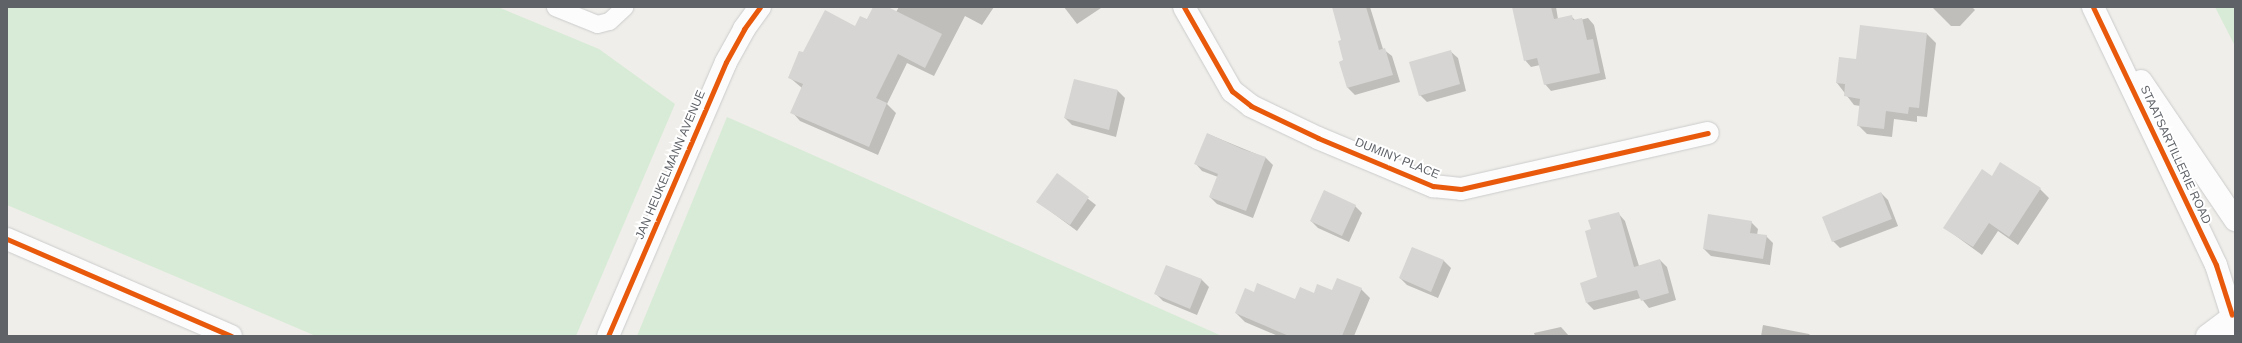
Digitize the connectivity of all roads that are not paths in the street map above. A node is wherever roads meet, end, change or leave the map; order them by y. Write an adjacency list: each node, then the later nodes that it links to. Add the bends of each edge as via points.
1 (555, 7): 2 (lane, via 597,24 609,21)
2 (624, 7)
3 (760, 7): 12 (street, JAN HEUKELMANN AVENUE, via 744,29 726,62)
4 (1184, 7): 7 (street, DUMINY PLACE, via 1232,91 1246,102 1318,138 1433,186 1461,189)
5 (2093, 7): 6 (street, STAATSARTILLERIE ROAD)
6 (2106, 30): 8 (street, STAATSARTILLERIE ROAD); 10 (street, STAATSARTILLERIE ROAD, via 2216,265)
7 (1708, 134)
8 (2235, 220)
9 (7, 239): 11 (street)
10 (2232, 320): 13 (street)
11 (231, 336)
12 (608, 336)
13 (2207, 336)

